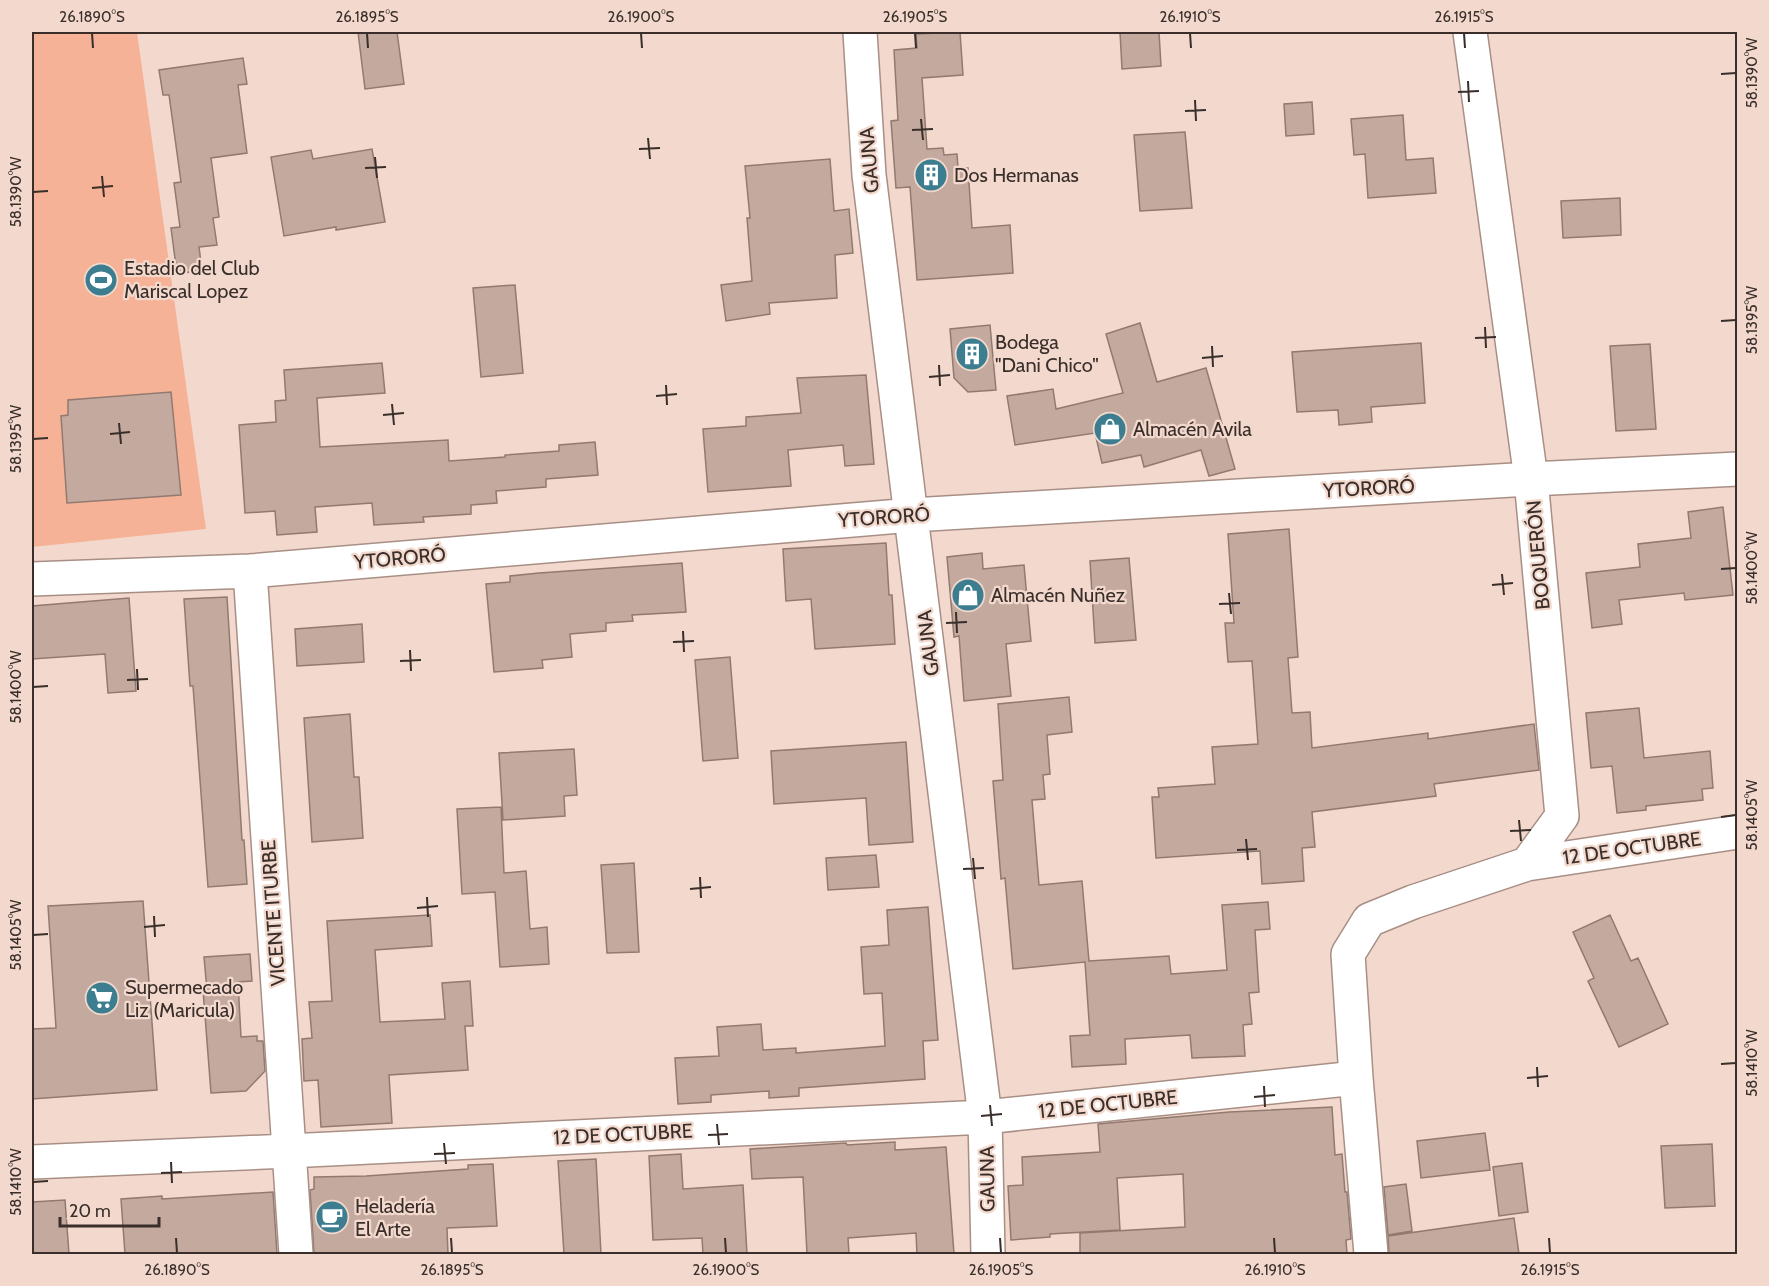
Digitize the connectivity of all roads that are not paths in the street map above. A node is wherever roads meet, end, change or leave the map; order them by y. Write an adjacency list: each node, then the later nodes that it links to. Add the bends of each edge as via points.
1 (860, 32): 5 (street, GAUNA, via 869,175)
2 (1470, 32): 4 (street, BOQUERÓN)
3 (1737, 469): 4 (street, YTORORÓ)
4 (1531, 479): 5 (street, YTORORÓ); 9 (street, BOQUERÓN, via 1562,816)
5 (912, 514): 6 (street, YTORORÓ); 11 (street, GAUNA)
6 (250, 571): 7 (street, YTORORÓ); 12 (street, VICENTE ITURBE)
7 (32, 579)
8 (1737, 832): 9 (street, 12 DE OCTUBRE)
9 (1527, 864): 10 (street, via 1369,920 1348,954)
10 (1356, 1078): 11 (street, 12 DE OCTUBRE); 16 (street)
11 (985, 1117): 12 (street, 12 DE OCTUBRE); 15 (street, GAUNA)
12 (288, 1151): 13 (street, 12 DE OCTUBRE); 14 (street, VICENTE ITURBE)
13 (32, 1162)
14 (296, 1254)
15 (988, 1254)
16 (1371, 1254)

